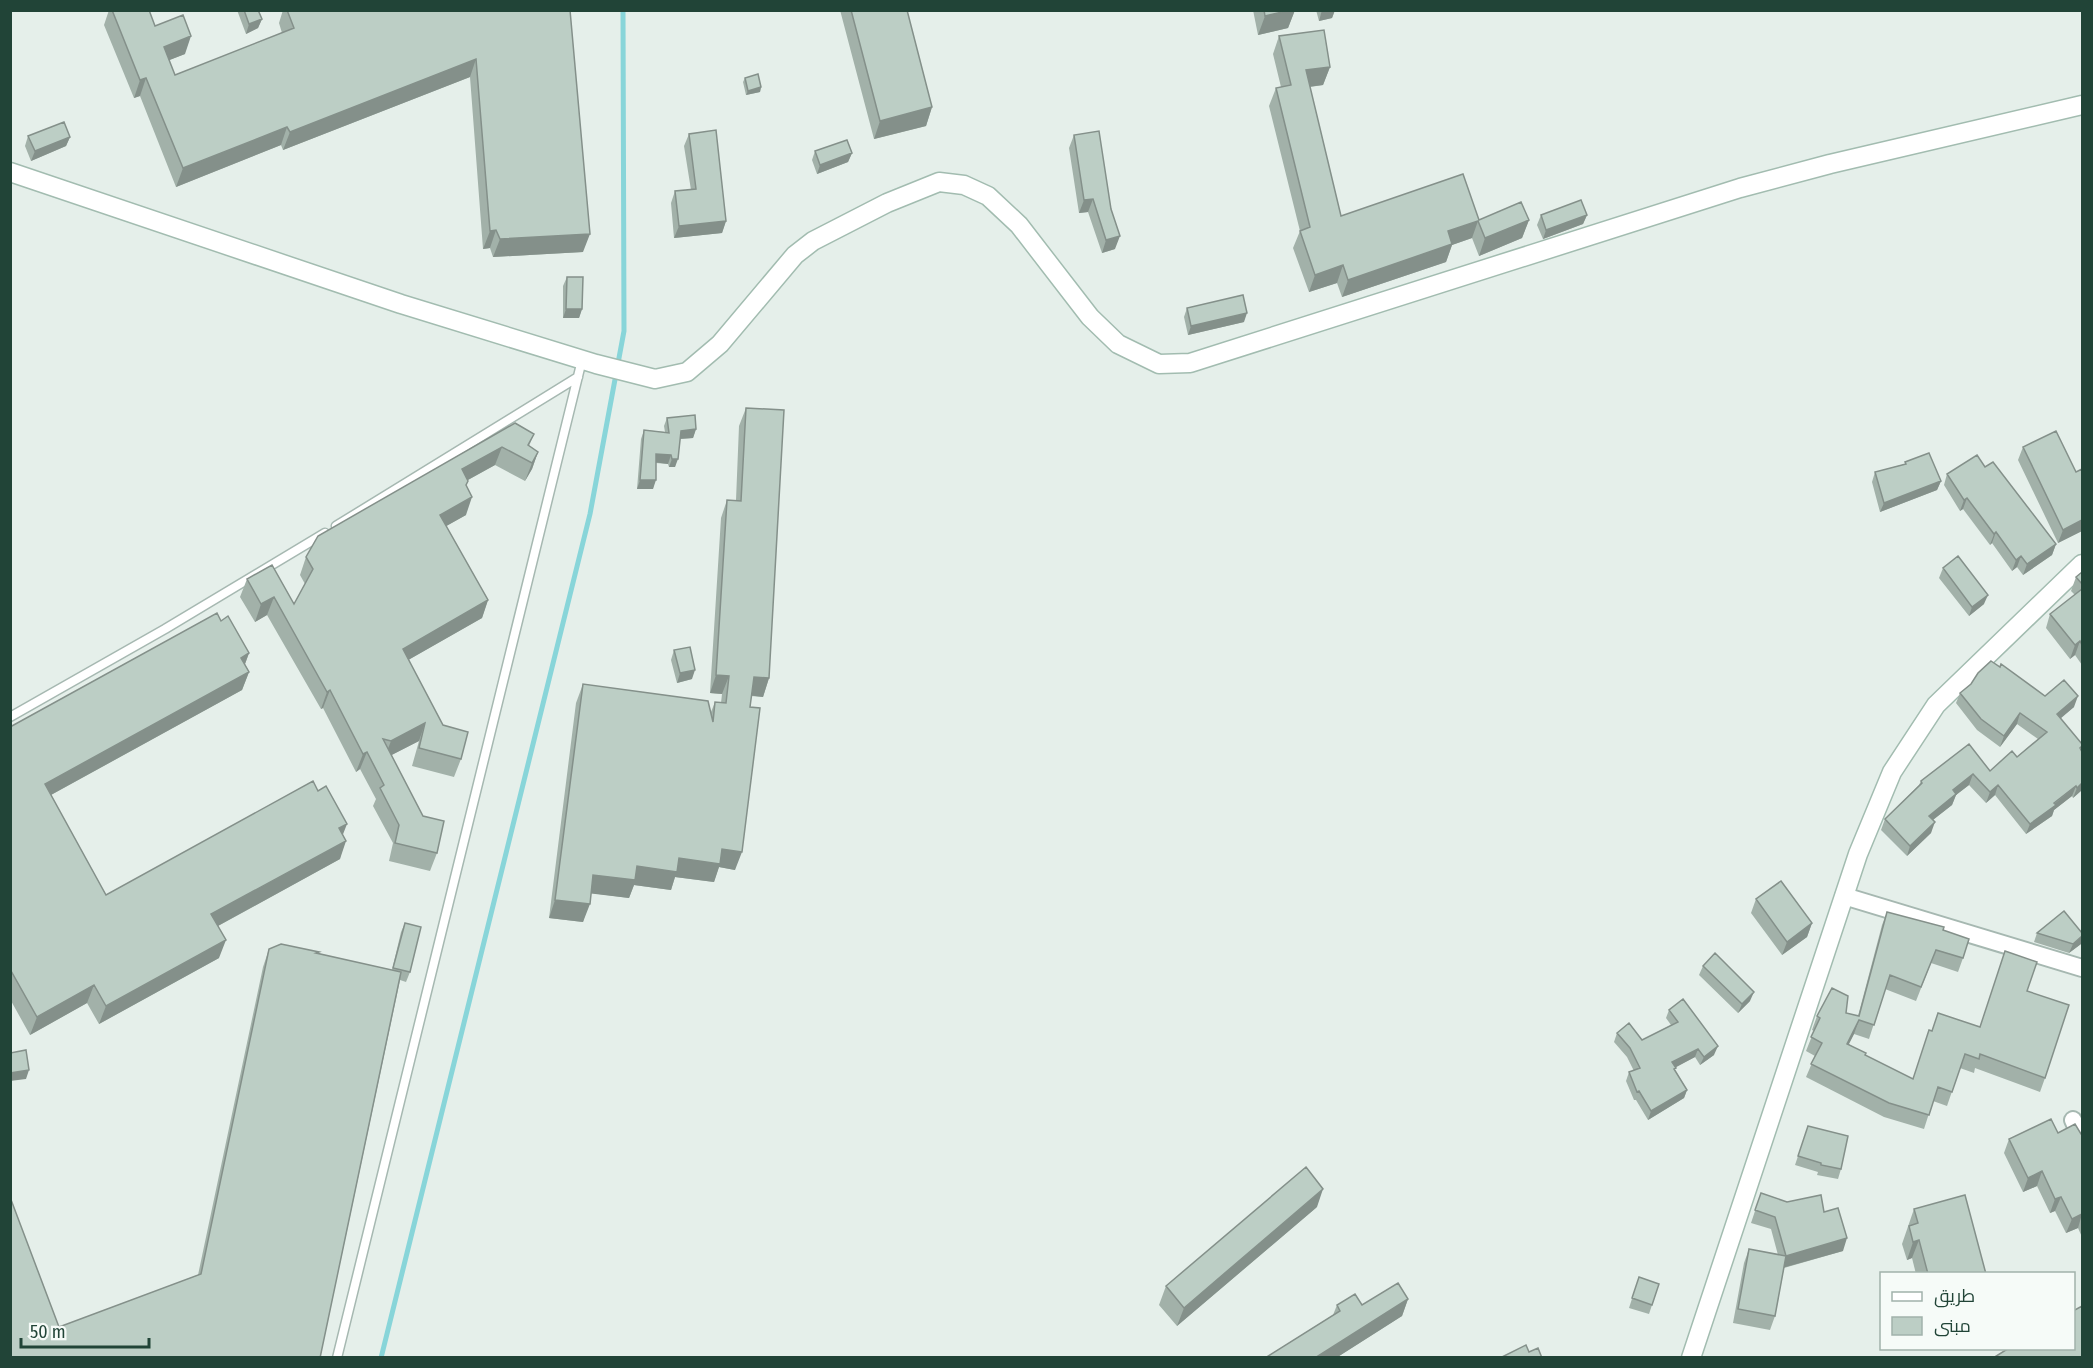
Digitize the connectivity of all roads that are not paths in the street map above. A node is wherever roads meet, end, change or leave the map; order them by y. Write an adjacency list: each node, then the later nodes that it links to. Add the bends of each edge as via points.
1 (2082, 105): 3 (main road, via 1740,188 1190,363 1159,364 1118,344 1090,317 1019,225 988,196 964,185 939,182 887,203 813,241 795,255 720,344 687,372 655,379)
2 (10, 172): 3 (main road)
3 (585, 367): 5 (lane, via 377,501); 10 (lane)
4 (2082, 564): 6 (main road, via 1936,705 1892,772)
5 (10, 717)
6 (1844, 896): 7 (street); 11 (main road)
7 (2082, 968)
8 (2073, 1120): 9 (street)
9 (2082, 1140)
10 (337, 1358)
11 (1691, 1358)

